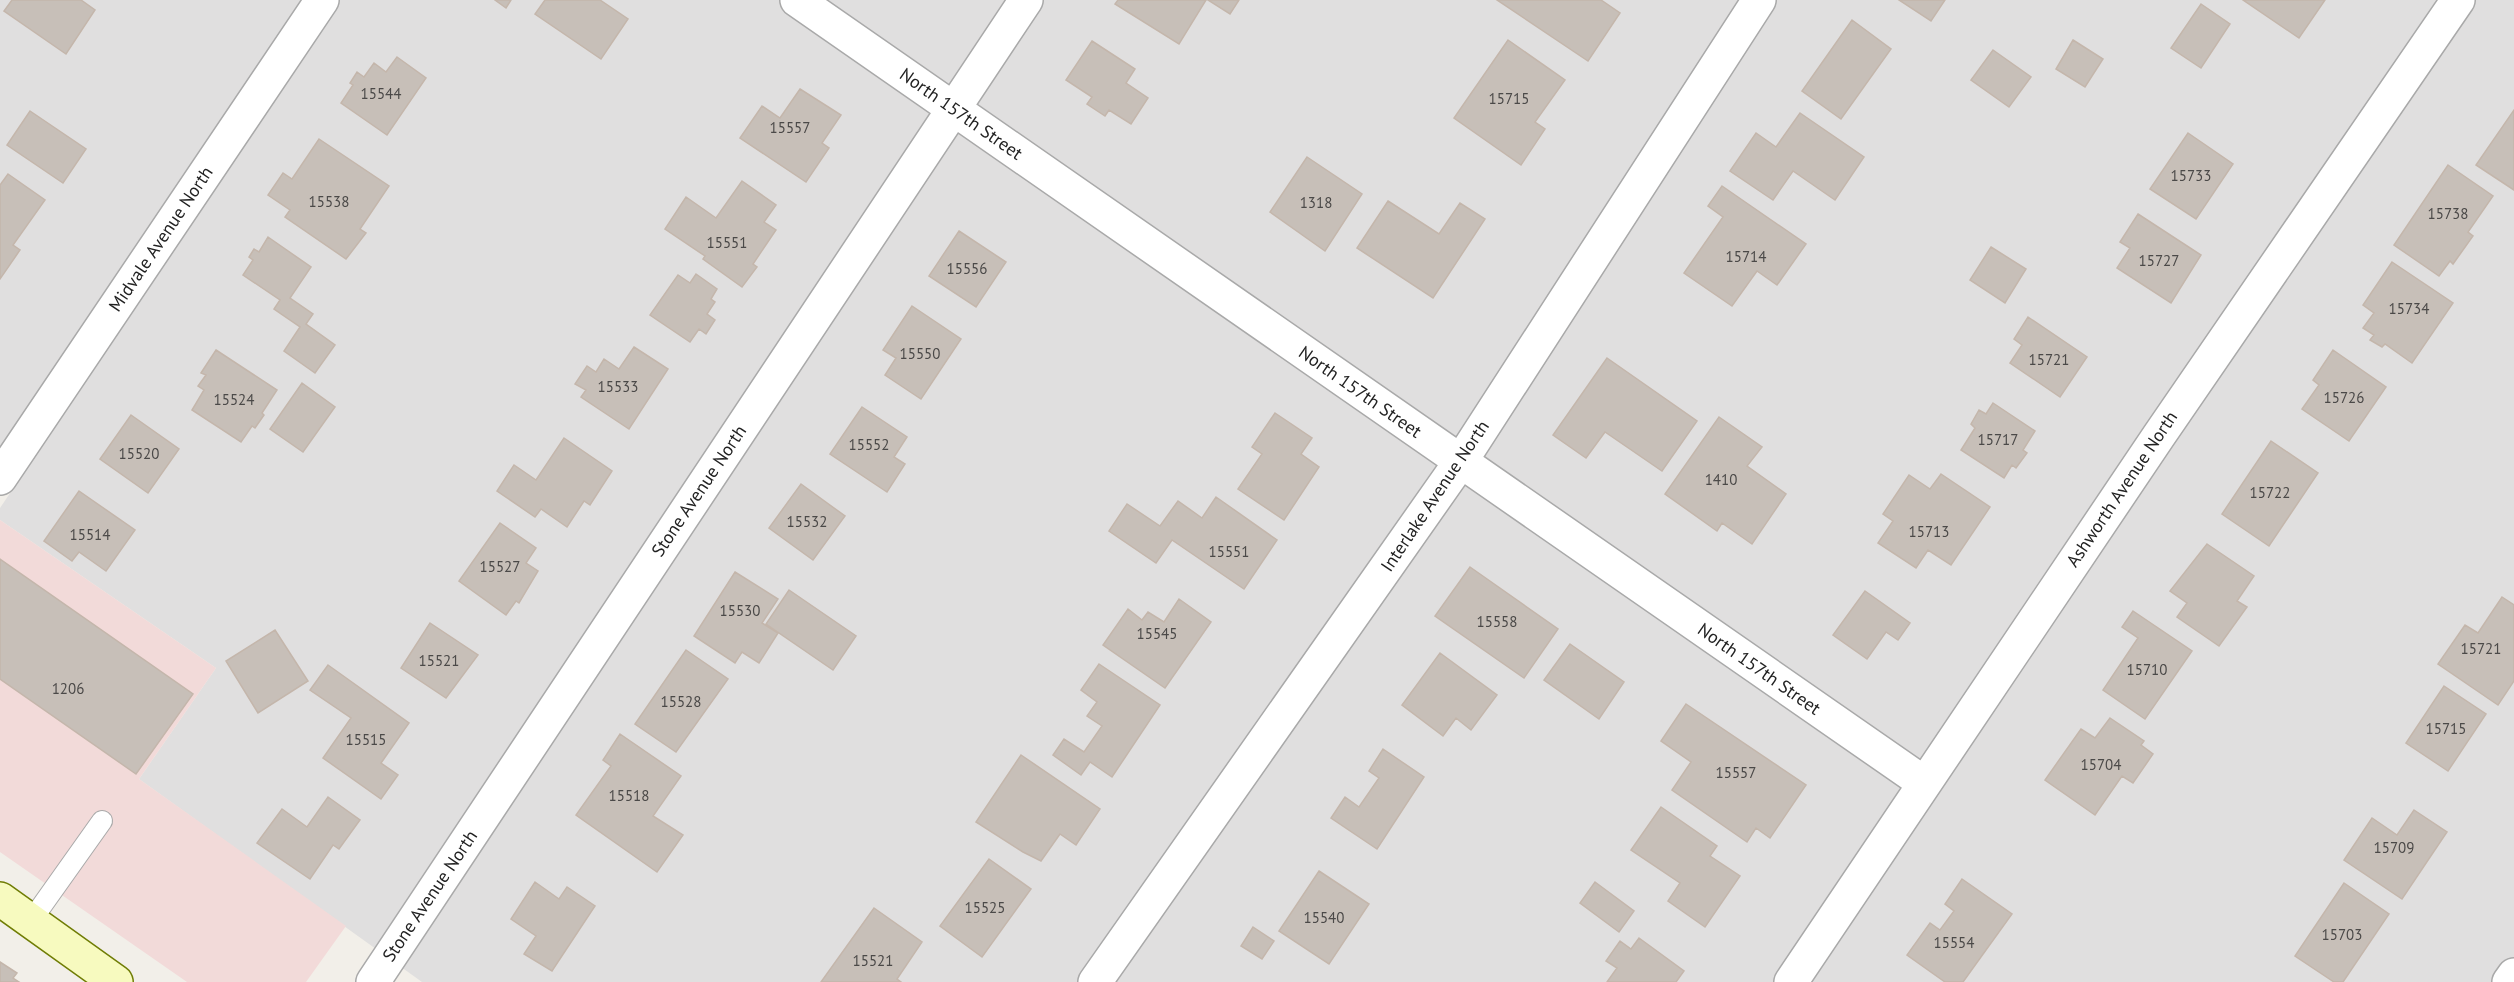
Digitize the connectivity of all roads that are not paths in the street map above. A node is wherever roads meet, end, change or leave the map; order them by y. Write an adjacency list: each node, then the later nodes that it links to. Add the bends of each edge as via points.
1 (322, 0): 8 (street, Midvale Avenue North)
2 (797, 0): 6 (street, North 157th Street)
3 (1026, 0): 6 (street, Stone Avenue North)
4 (1759, 0): 7 (street, Interlake Avenue North)
5 (2458, 0): 9 (street, Ashworth Avenue North)
6 (953, 109): 7 (street, North 157th Street); 15 (street, Stone Avenue North)
7 (1461, 461): 9 (street, North 157th Street); 16 (street, Interlake Avenue North)
8 (0, 478)
9 (1924, 783): 17 (street, Ashworth Avenue North)
10 (102, 821): 12 (lane)
11 (0, 899): 12 (street)
12 (31, 921): 14 (street)
13 (2514, 975): 18 (street)
14 (116, 982)
15 (373, 982)
16 (1095, 982)
17 (1791, 982)
18 (2510, 982)

